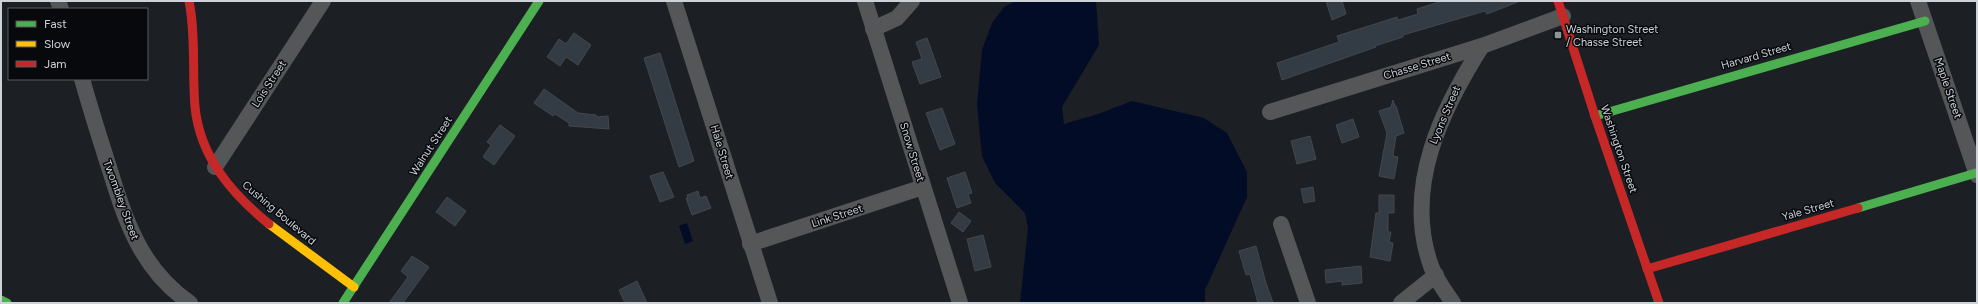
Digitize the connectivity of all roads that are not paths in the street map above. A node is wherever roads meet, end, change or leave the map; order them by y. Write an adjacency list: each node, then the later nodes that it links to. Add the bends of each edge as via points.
1 (189, 1): 15 (main road, Cushing Boulevard, via 194,42 195,106 202,138)
2 (323, 1): 15 (street, Lois Street)
3 (539, 1): 22 (main road, Walnut Street)
4 (674, 1): 19 (street, Hale Street)
5 (865, 1): 10 (street, Snow Street)
6 (912, 1): 10 (street, via 897,18)
7 (1918, 1): 9 (street, Maple Street)
8 (1560, 8): 11 (street, Chasse Street); 14 (main road, Washington Street)
9 (1925, 20): 14 (main road, Harvard Street); 16 (street, Maple Street)
10 (873, 29): 17 (street, Snow Street)
11 (1482, 46): 13 (street, Chasse Street); 21 (street, Lyons Street, via 1449,103 1435,135 1426,167 1423,231 1430,265)
12 (82, 80): 25 (street, Twombley Street, via 118,198 137,244 160,278)
13 (1270, 112)
14 (1595, 116): 20 (main road, Washington Street)
15 (215, 167): 22 (main road, Cushing Boulevard, via 250,207)
16 (1977, 174): 20 (main road, Yale Street)
17 (923, 187): 19 (street, Link Street); 28 (street, Snow Street)
18 (1281, 224): 29 (street)
19 (750, 244): 27 (street, Hale Street)
20 (1647, 269): 32 (main road, Washington Street)
21 (1436, 275): 30 (street); 31 (street, Lyons Street)
22 (354, 287): 26 (main road, Walnut Street)
23 (1, 300): 24 (main road)
24 (7, 303)
25 (190, 303)
26 (343, 303)
27 (770, 303)
28 (960, 303)
29 (1308, 303)
30 (1402, 303)
31 (1452, 303)
32 (1659, 303)

